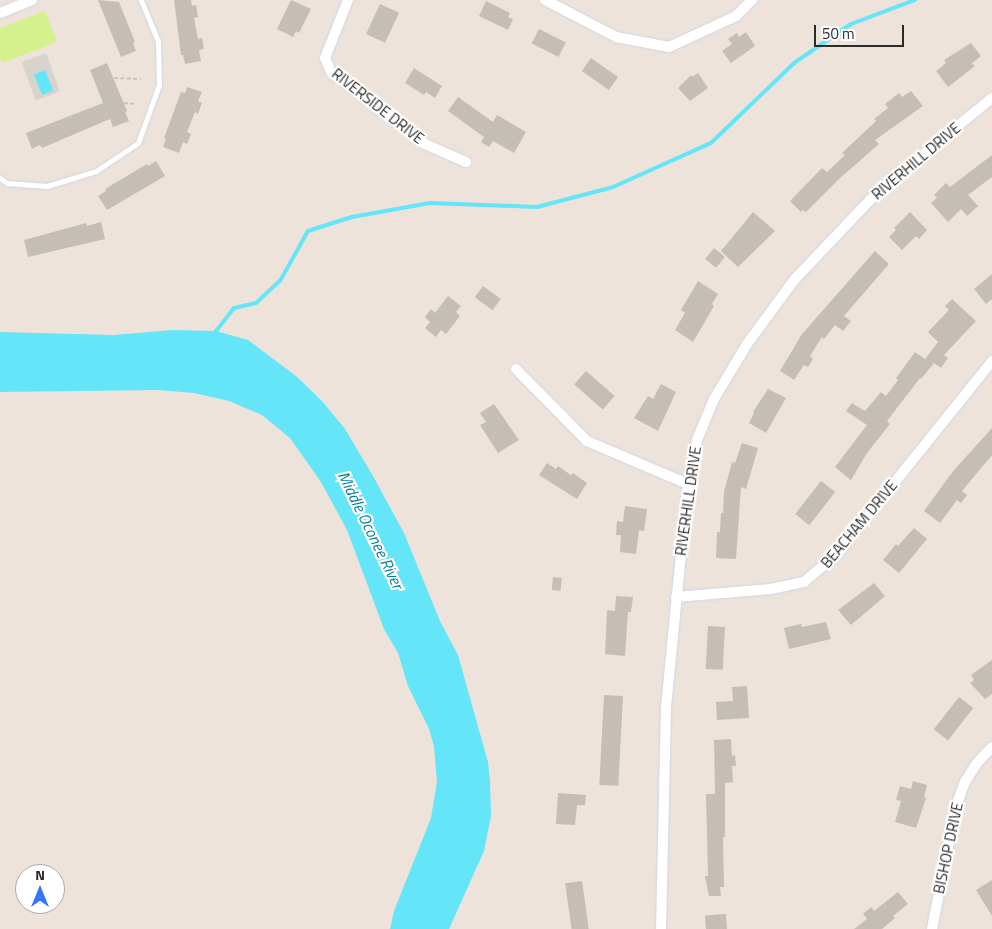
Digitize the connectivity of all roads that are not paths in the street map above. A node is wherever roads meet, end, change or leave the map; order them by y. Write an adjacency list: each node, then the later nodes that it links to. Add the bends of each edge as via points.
1 (32, 0): 6 (street)
2 (141, 0): 9 (lane, via 158,41 159,85 138,143 96,171 47,186 7,184)
3 (348, 0): 8 (street, RIVERSIDE DRIVE, via 325,58 331,72 425,144)
4 (545, 0): 5 (street, via 616,37 669,47 736,16)
5 (752, 0)
6 (0, 13)
7 (992, 98): 12 (street, RIVERHILL DRIVE, via 870,200 795,279 747,344 714,399 697,440)
8 (466, 162)
9 (0, 178)
10 (992, 361): 13 (street, BEACHAM DRIVE, via 837,554 804,582 771,589)
11 (516, 369): 12 (street, via 587,441)
12 (688, 484): 13 (street, RIVERHILL DRIVE)
13 (676, 598): 15 (street, RIVERHILL DRIVE, via 666,706)
14 (992, 747): 16 (street, BISHOP DRIVE, via 965,782 955,809)
15 (662, 929)
16 (932, 929)

